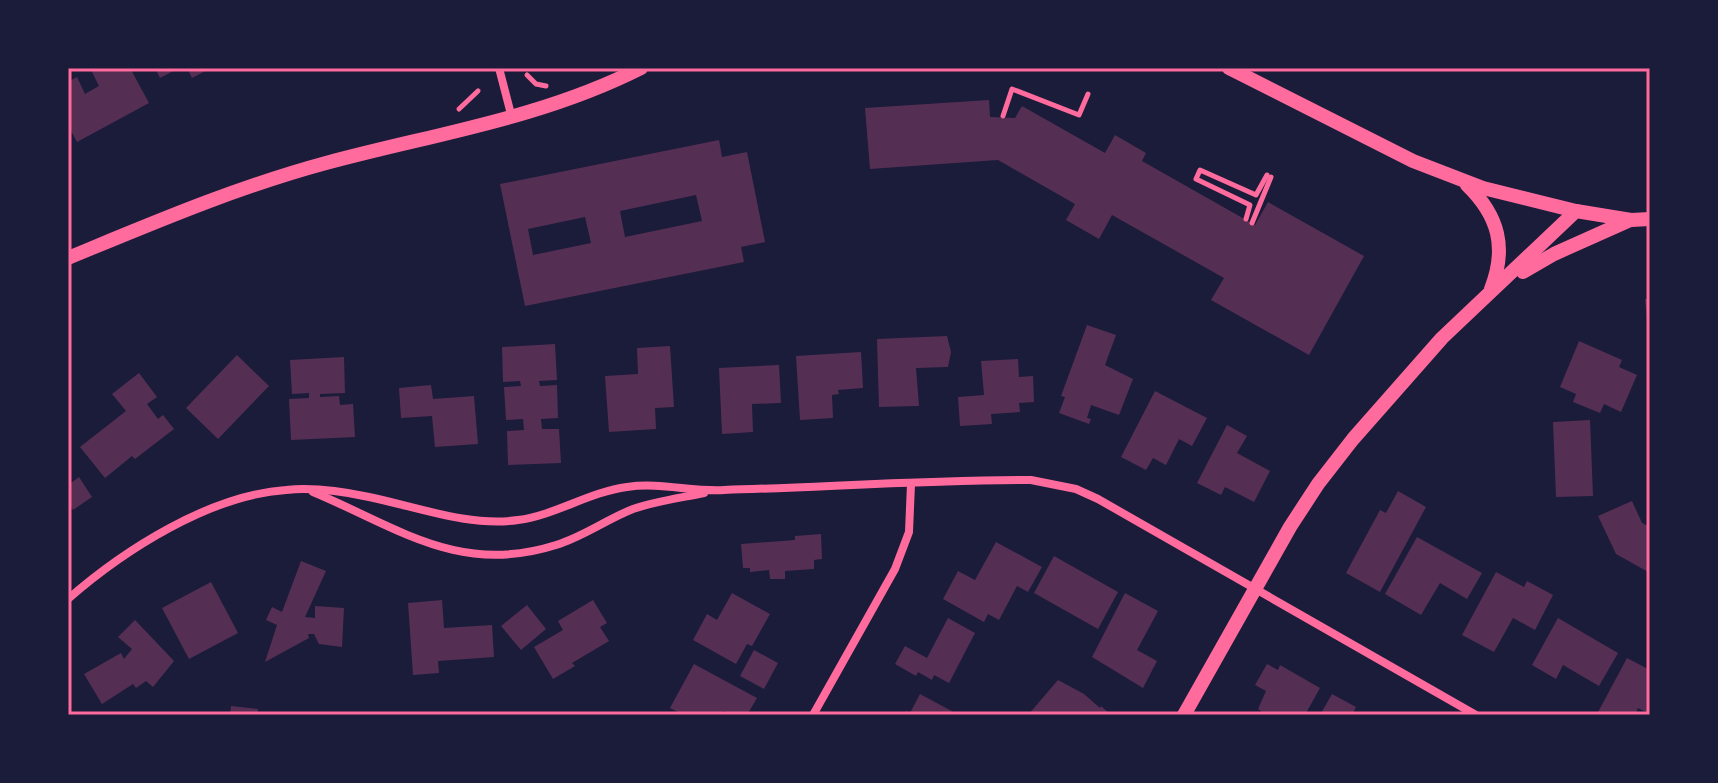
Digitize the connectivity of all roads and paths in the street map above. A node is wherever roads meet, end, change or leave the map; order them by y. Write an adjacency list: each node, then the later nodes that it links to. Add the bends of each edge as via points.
1 (499, 68): 6 (street)
2 (641, 68): 6 (street)
3 (1229, 68): 7 (street, via 1413,161)
4 (1088, 94): 5 (path, via 1079,115 1012,89)
5 (1003, 116)
6 (512, 118): 12 (street, via 265,181)
7 (1461, 179): 8 (street); 13 (street, via 1484,201 1495,225 1500,249)
8 (1576, 211): 10 (street); 13 (street)
9 (1650, 219): 10 (street)
10 (1631, 220): 13 (street, via 1554,254)
11 (1249, 221): 11 (path, via 1269,176 1256,195 1200,170 1196,179 1250,205)
12 (68, 258)
13 (1489, 294): 17 (street, via 1396,386 1353,439 1297,516)
14 (911, 484): 16 (street); 17 (street, via 1031,480 1076,489); 19 (street, via 909,532 895,569)
15 (309, 490): 16 (street, via 338,490 497,521 518,520 631,486); 16 (street, via 414,540 490,554 555,545 636,508); 18 (street, via 249,496 191,518 112,564)
16 (717, 491)
17 (1254, 589): 20 (street); 21 (street)
18 (68, 599)
19 (813, 715)
20 (1184, 715)
21 (1476, 715)

